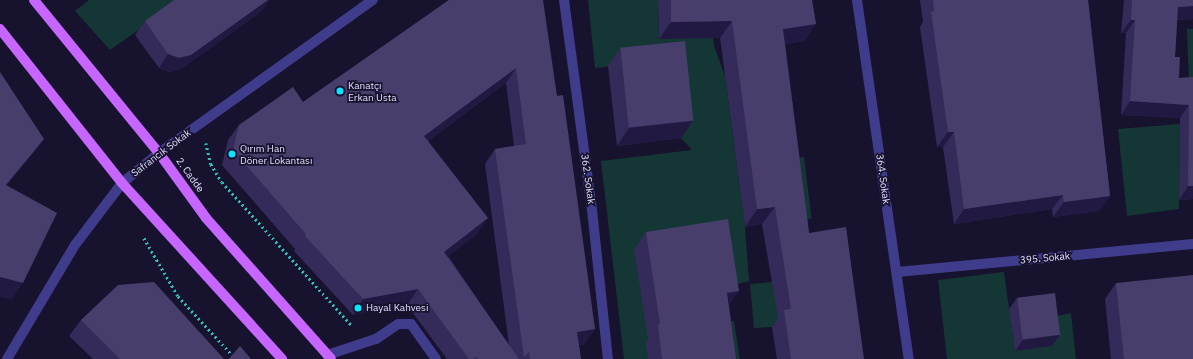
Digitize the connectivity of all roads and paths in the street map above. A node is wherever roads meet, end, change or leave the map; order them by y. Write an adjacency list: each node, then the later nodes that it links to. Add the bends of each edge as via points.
1 (34, 0): 9 (main road, 2. Cadde)
2 (354, 0): 6 (street)
3 (372, 0): 6 (street, Safrancık Sokak)
4 (564, 0): 20 (street, 362. Sokak, via 592,210)
5 (857, 0): 13 (street, 364. Sokak)
6 (361, 8): 8 (street, Safrancık Sokak)
7 (0, 29): 10 (main road)
8 (204, 121): 9 (street, Safrancık Sokak); 14 (path, via 210,164 222,182)
9 (159, 153): 10 (street, Safrancık Sokak); 15 (main road, 2. Cadde, via 206,218)
10 (122, 183): 11 (main road); 16 (street, Safrancık Sokak, via 75,245)
11 (138, 200): 17 (path, via 144,238 178,296); 18 (main road)
12 (1193, 244): 13 (street, 395. Sokak)
13 (897, 272): 21 (street, 364. Sokak)
14 (369, 342): 15 (street); 19 (street, via 398,324 411,324)
15 (329, 357)
16 (7, 359)
17 (236, 359)
18 (282, 359)
19 (436, 359)
20 (608, 359)
21 (909, 359)

